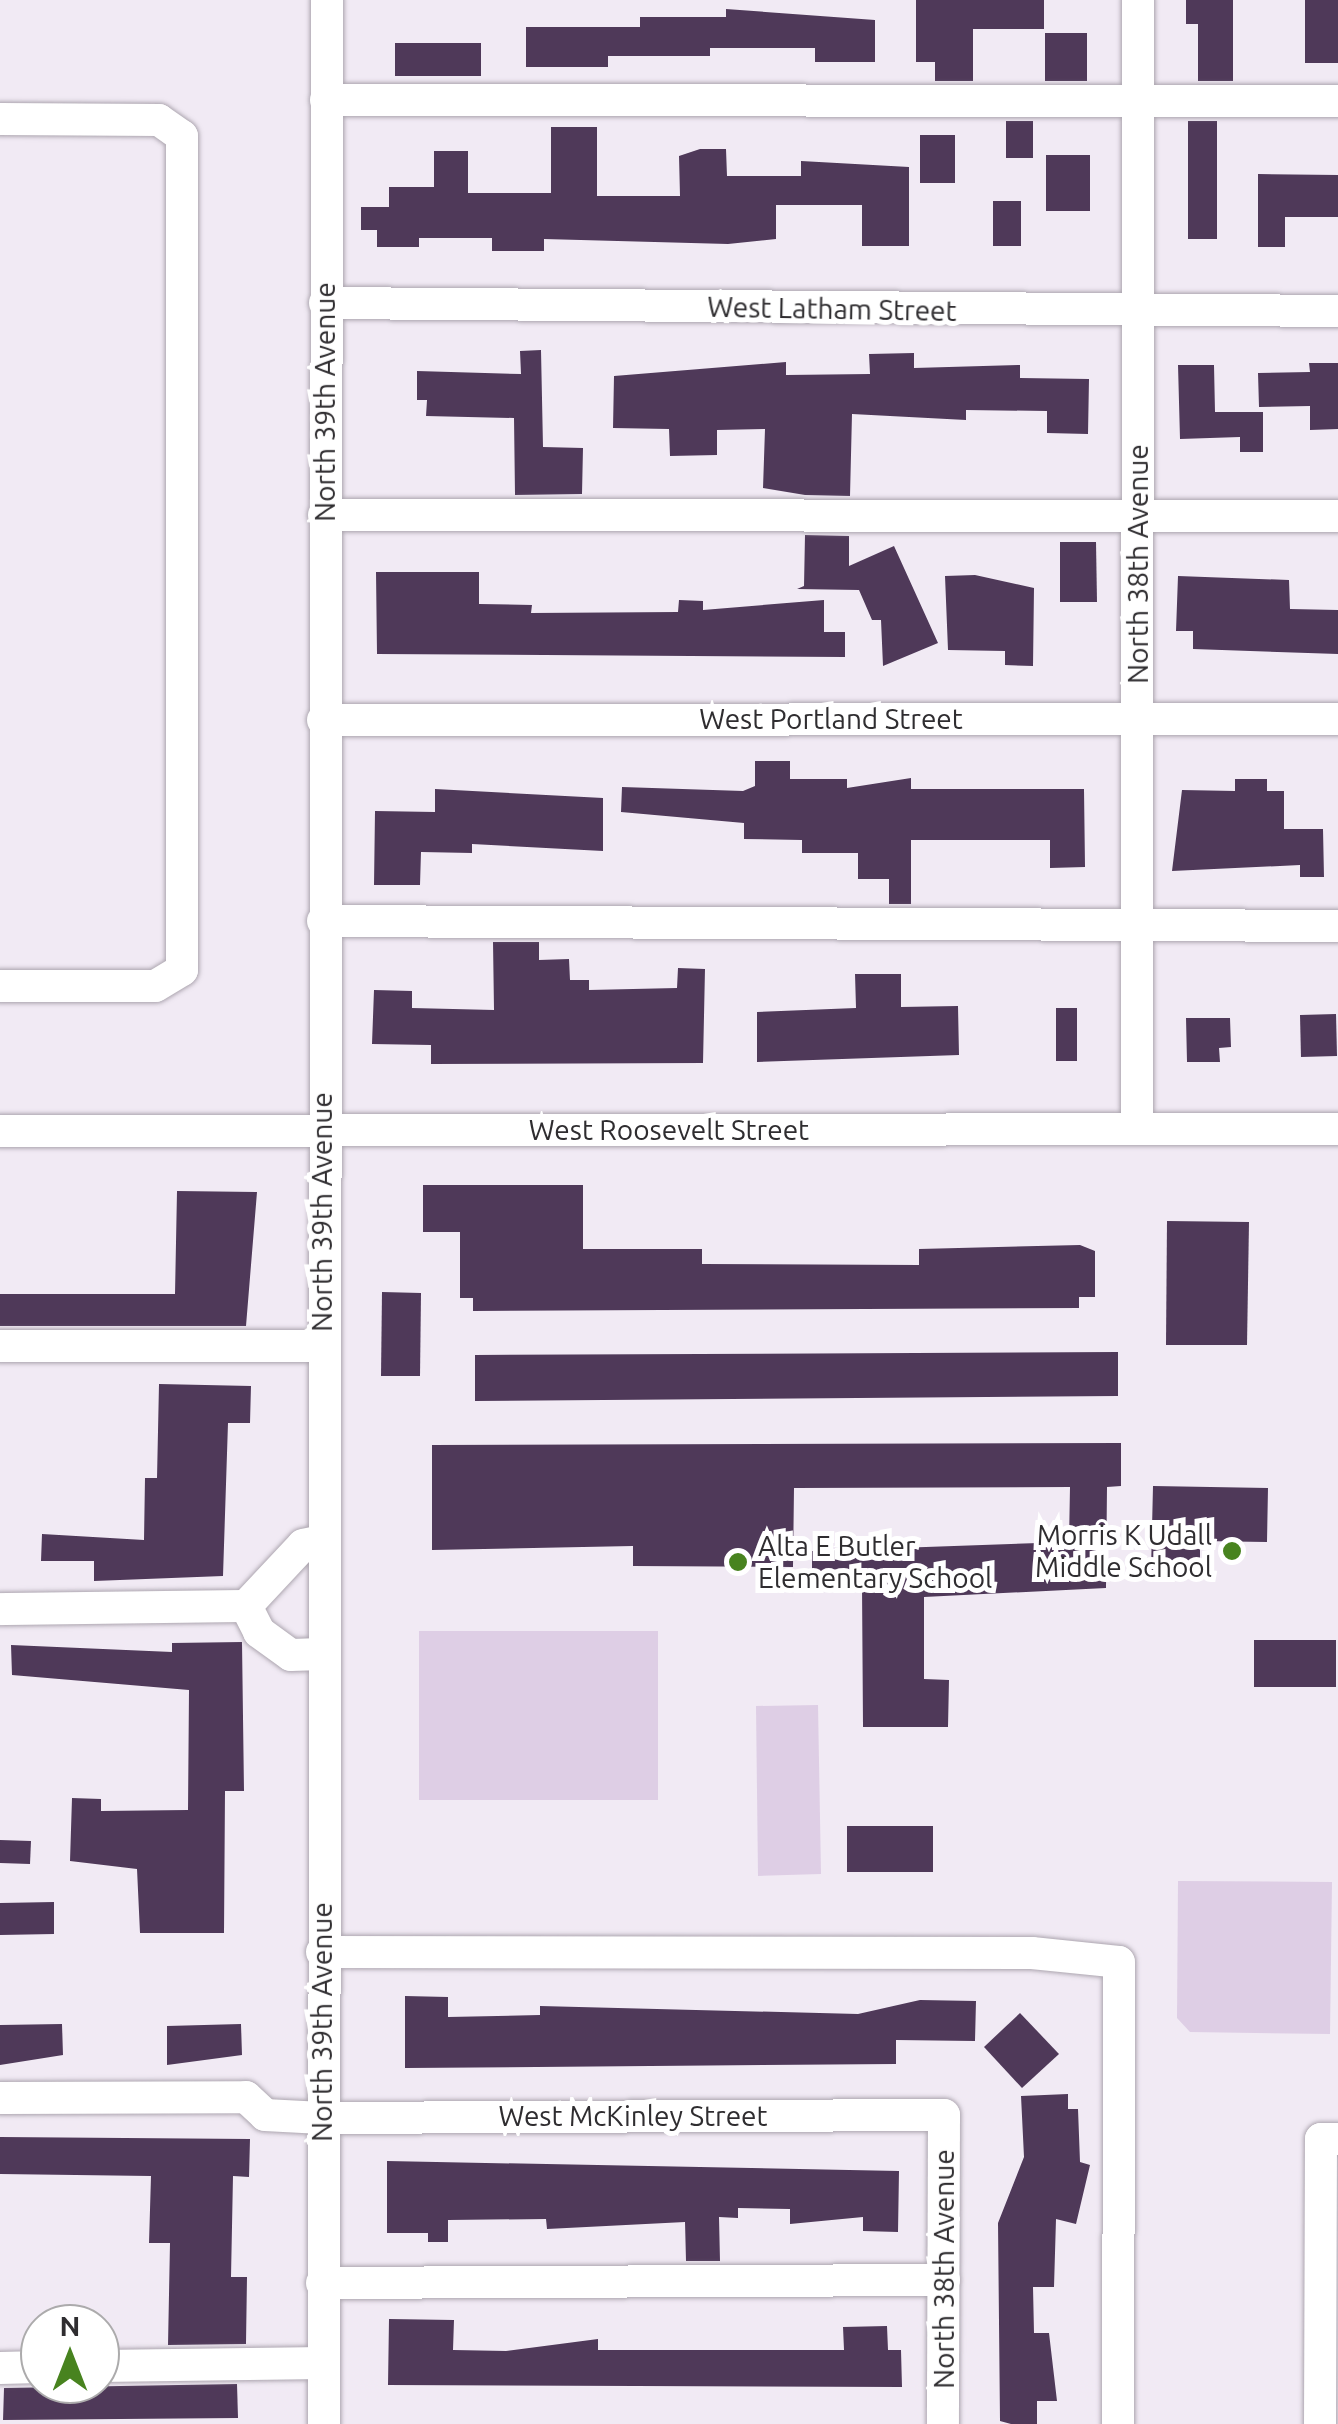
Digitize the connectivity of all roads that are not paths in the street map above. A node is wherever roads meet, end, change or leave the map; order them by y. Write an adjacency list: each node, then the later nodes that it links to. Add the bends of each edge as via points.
1 (327, 0): 3 (street, North 39th Avenue)
2 (1138, 0): 5 (street, North 38th Avenue)
3 (326, 100): 5 (street); 7 (street, North 39th Avenue)
4 (1338, 101): 5 (street)
5 (1138, 104): 9 (street, North 38th Avenue)
6 (0, 119): 19 (street, via 159,120 182,136 182,970 155,986)
7 (325, 303): 9 (street, West Latham Street); 10 (street, North 39th Avenue)
8 (1338, 310): 9 (street, West Latham Street)
9 (1138, 312): 12 (street, North 38th Avenue)
10 (324, 515): 12 (street); 15 (street, North 39th Avenue)
11 (1338, 516): 12 (street)
12 (1138, 517): 13 (street, North 38th Avenue)
13 (1138, 719): 14 (street, West Portland Street); 15 (street, West Portland Street); 17 (street, North 38th Avenue)
14 (1338, 719)
15 (323, 720): 16 (street, North 39th Avenue)
16 (322, 921): 17 (street); 23 (street, North 39th Avenue)
17 (1138, 923): 18 (street); 20 (street, North 38th Avenue)
18 (1338, 926)
19 (0, 986)
20 (1138, 1127): 21 (street, West Roosevelt Street); 23 (street, West Roosevelt Street)
21 (1338, 1129)
22 (0, 1131): 23 (street, West Roosevelt Street)
23 (322, 1131): 25 (street, North 39th Avenue)
24 (0, 1346): 25 (street)
25 (322, 1346): 26 (street, North 39th Avenue)
26 (322, 1541): 27 (street, via 303,1545); 29 (street, North 39th Avenue)
27 (246, 1606): 28 (street); 29 (street, via 259,1632 291,1655)
28 (0, 1609)
29 (322, 1654): 30 (street, North 39th Avenue)
30 (322, 1952): 33 (street, North 39th Avenue); 41 (street, via 1032,1953 1119,1962)
31 (0, 2098): 33 (street, West McKinley Street, via 246,2097 265,2115)
32 (944, 2115): 33 (street, West McKinley Street); 35 (street, North 38th Avenue)
33 (322, 2118): 36 (street, North 39th Avenue)
34 (1329, 2139): 42 (street)
35 (944, 2280): 36 (street); 40 (street, North 38th Avenue)
36 (322, 2283): 37 (street, North 39th Avenue)
37 (323, 2363): 38 (street); 39 (street, North 39th Avenue)
38 (120, 2366)
39 (324, 2424)
40 (944, 2424)
41 (1118, 2424)
42 (1320, 2424)

